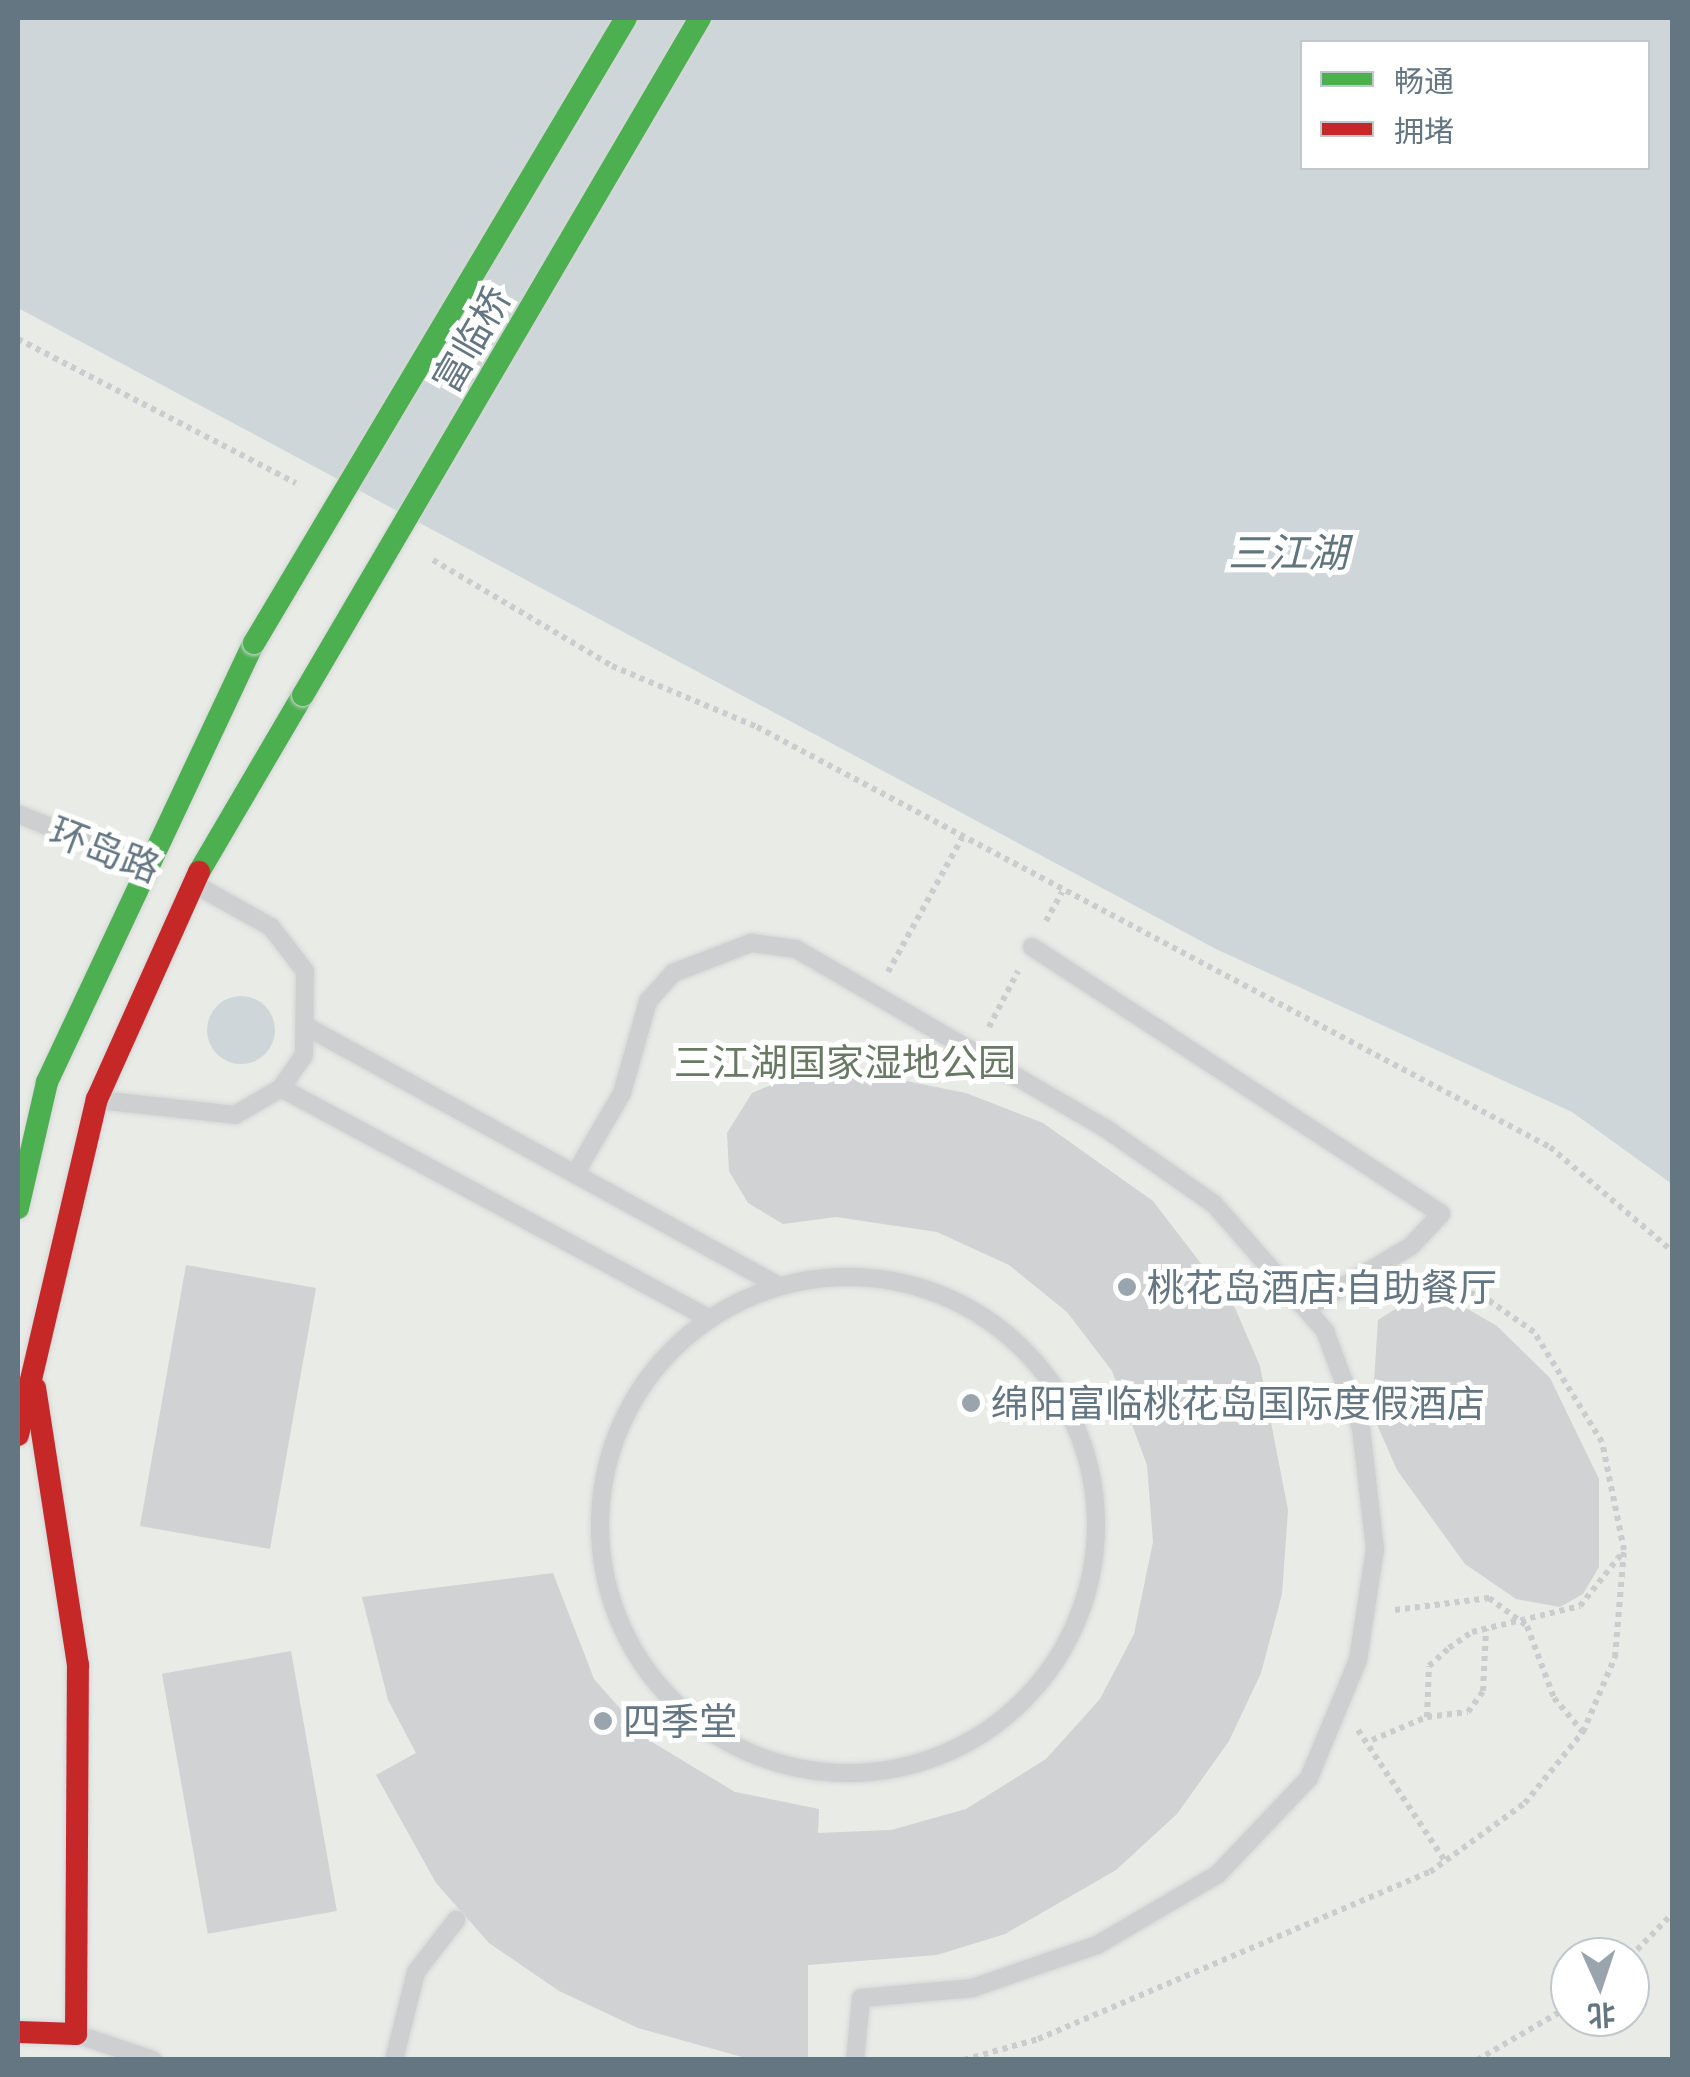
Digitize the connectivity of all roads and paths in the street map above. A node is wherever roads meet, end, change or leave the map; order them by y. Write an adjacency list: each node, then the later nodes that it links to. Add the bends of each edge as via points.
1 (626, 18): 8 (main road, 富临桥, bridge, via 254,643)
2 (700, 18): 9 (main road, 富临桥, bridge)
3 (18, 340): 4 (path)
4 (310, 491)
5 (429, 557): 7 (path, via 612,666 757,727)
6 (18, 814): 8 (lane, 环岛路)
7 (962, 838): 12 (path); 19 (path, via 1550,1147)
8 (147, 866): 9 (lane, 环岛路); 18 (main road, 富临桥, via 47,1082)
9 (192, 884): 13 (lane, 环岛路, via 271,927 305,972); 16 (main road, 富临桥)
10 (1032, 947): 22 (lane, via 1441,1214 1411,1246)
11 (1013, 980): 14 (path)
12 (877, 993): 14 (lane); 17 (lane, via 796,949 751,943 689,964 648,1001 622,1093)
13 (310, 1028): 15 (lane); 17 (lane)
14 (973, 1056): 22 (lane, via 1105,1128 1214,1204)
15 (281, 1088): 16 (lane, via 235,1115); 23 (lane)
16 (97, 1099): 24 (main road, 富临桥)
17 (574, 1174): 20 (lane)
18 (18, 1208)
19 (1672, 1251)
20 (780, 1286): 23 (lane); 23 (lane, via 875,1277 954,1299 1022,1345 1071,1411 1096,1488 1095,1570 1073,1631 1016,1710 947,1754 868,1774 786,1767 711,1734 651,1679 619,1622 598,1526 611,1446 649,1374)
21 (1387, 1296): 26 (path, via 1432,1281 1484,1297 1534,1332 1602,1442)
22 (1307, 1308): 27 (lane, via 1360,1428 1375,1549)
23 (709, 1318)
24 (29, 1358): 25 (main road, 富临桥); 40 (main road, via 78,1664)
25 (18, 1435)
26 (1624, 1550): 28 (path, via 1580,1606); 32 (path, via 1615,1657)
27 (1364, 1621): 28 (path, via 1460,1596 1489,1598); 30 (lane)
28 (1527, 1626): 29 (path); 32 (path, via 1554,1698)
29 (1486, 1629): 31 (path, via 1429,1666); 31 (path, via 1483,1691 1468,1712)
30 (1336, 1714): 33 (path); 43 (lane, via 1309,1778 1218,1874 1097,1946 973,1988 861,1998)
31 (1427, 1717): 33 (path)
32 (1582, 1732): 34 (path, via 1525,1803)
33 (1372, 1740): 34 (path)
34 (1445, 1861): 44 (path, via 1275,1942)
35 (1672, 1914): 37 (path)
36 (456, 1920): 42 (lane, via 416,1972)
37 (1650, 1937)
38 (1550, 2018): 45 (path)
39 (18, 2032): 40 (main road)
40 (76, 2034): 41 (lane)
41 (152, 2060)
42 (394, 2060)
43 (855, 2060)
44 (964, 2060)
45 (1477, 2060)

